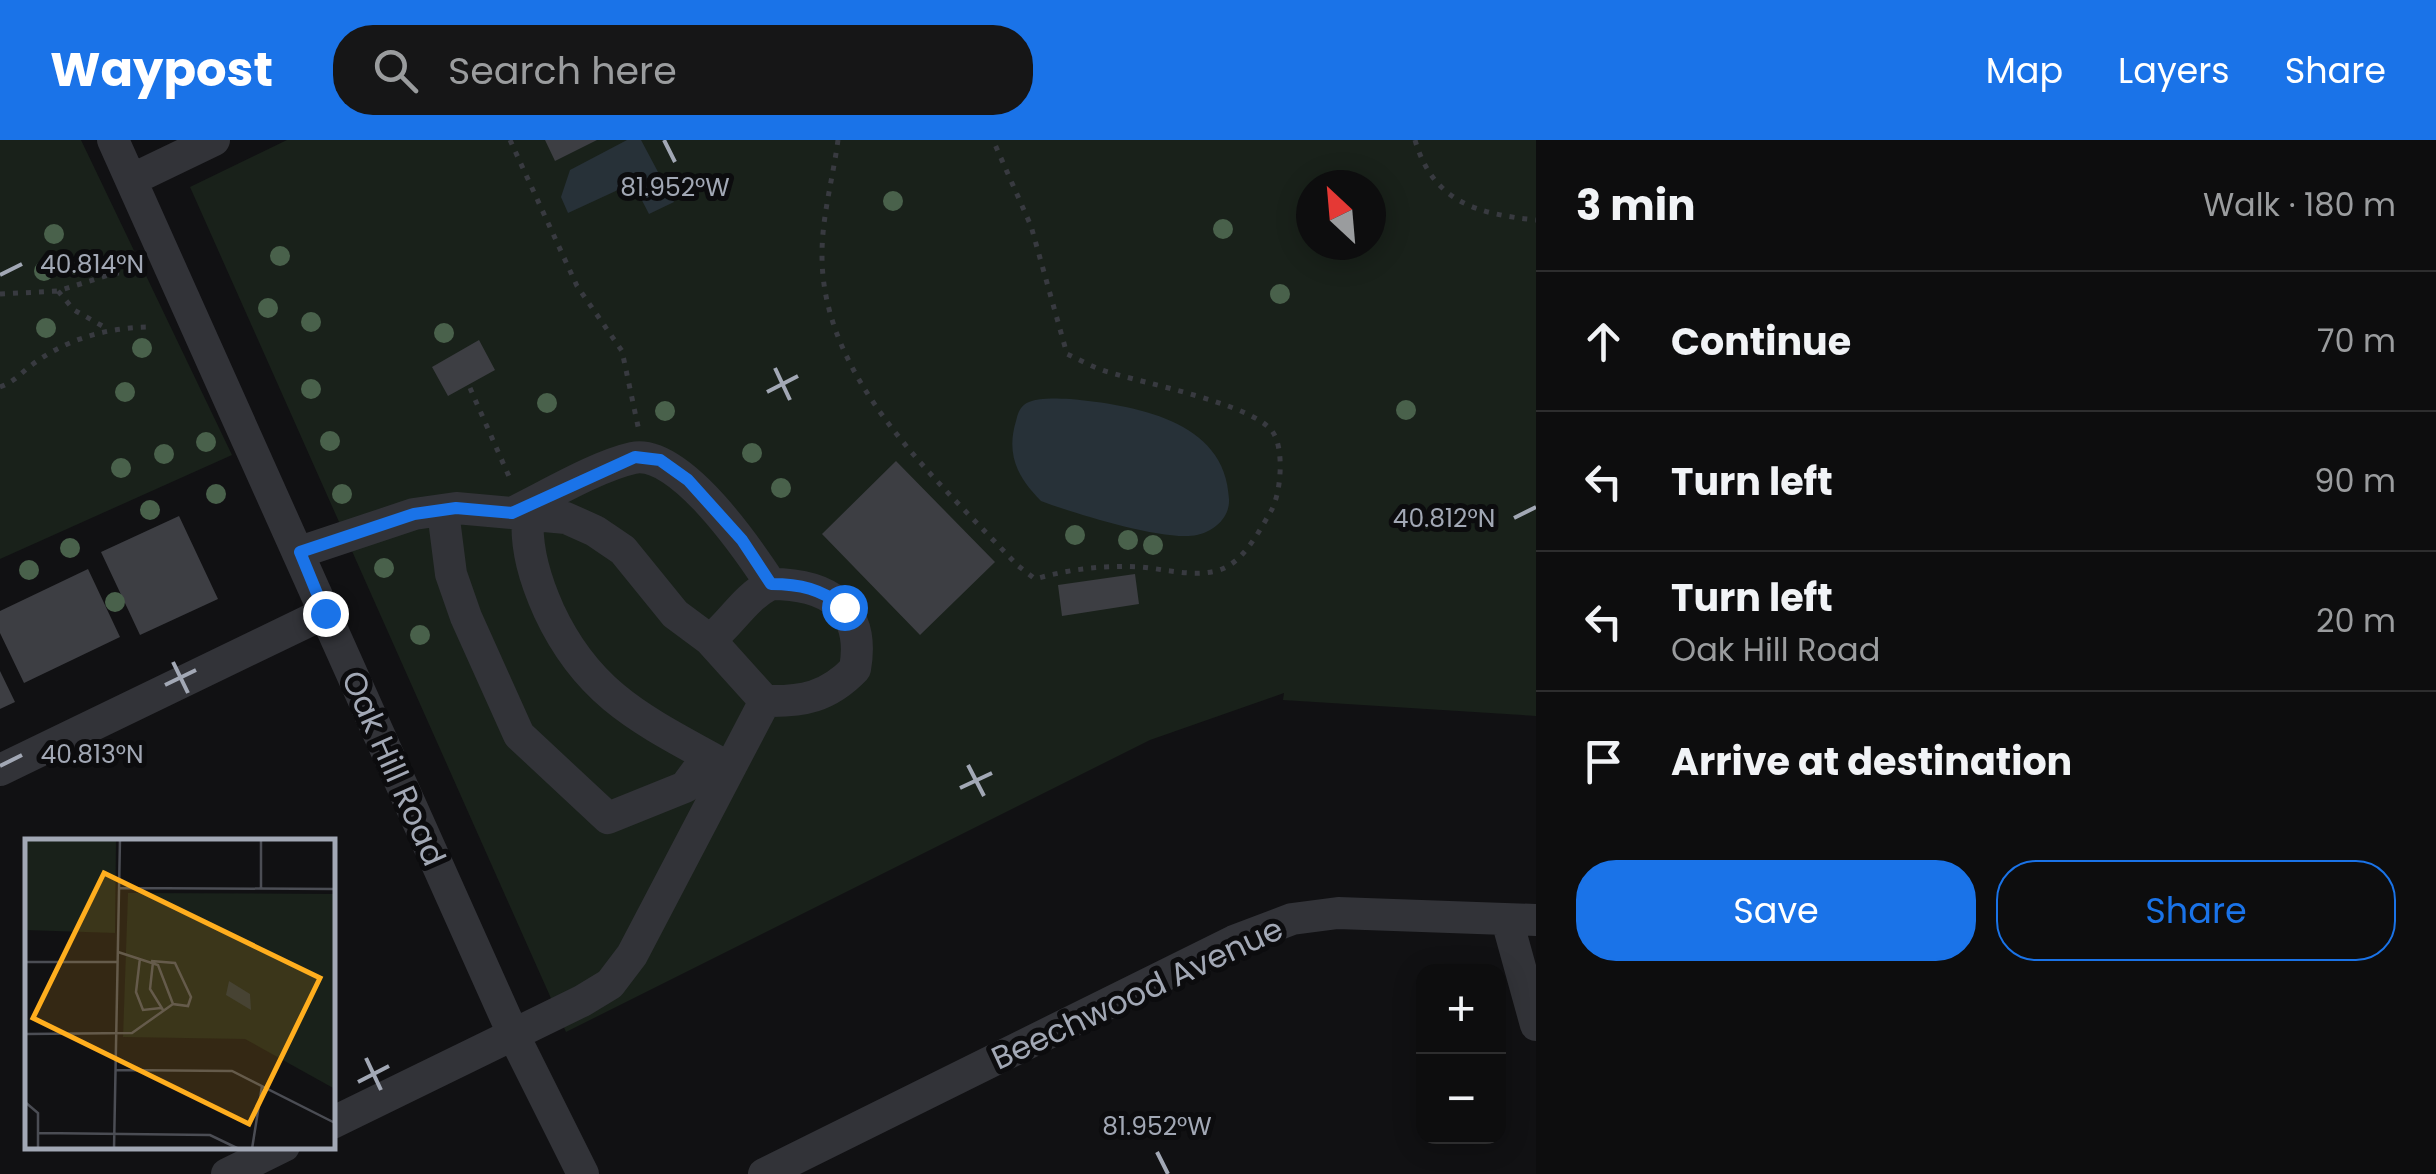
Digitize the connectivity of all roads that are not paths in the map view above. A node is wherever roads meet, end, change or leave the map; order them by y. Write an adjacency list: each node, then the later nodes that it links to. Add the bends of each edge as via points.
1 (114, 140): 3 (street, Oak Hill Road)
2 (214, 140): 3 (street)
3 (132, 179): 6 (street, Oak Hill Road)
4 (518, 505): 6 (street, via 414,514); 7 (street, via 635,457 660,460 688,480 742,540); 9 (street, via 566,518 623,550 675,614); 11 (street, via 543,598 591,679 640,719)
5 (445, 527): 11 (street, via 466,617 518,734 608,818 685,787)
6 (300, 552): 8 (street, Oak Hill Road)
7 (771, 584): 9 (street); 10 (street, via 809,586 844,607 858,652 856,669 822,695)
8 (325, 613): 12 (street); 15 (street, Oak Hill Road)
9 (710, 640): 10 (street)
10 (765, 701): 11 (street)
11 (718, 762): 15 (street, via 632,955 610,984)
12 (0, 770)
13 (1521, 920): 14 (street); 20 (street, Beechwood Avenue, via 1338,913 1292,919 1234,941)
14 (1536, 1025)
15 (514, 1036): 16 (street); 19 (street, Oak Hill Road)
16 (335, 1122)
17 (278, 1149): 18 (street)
18 (227, 1174)
19 (583, 1174)
20 (764, 1174)

